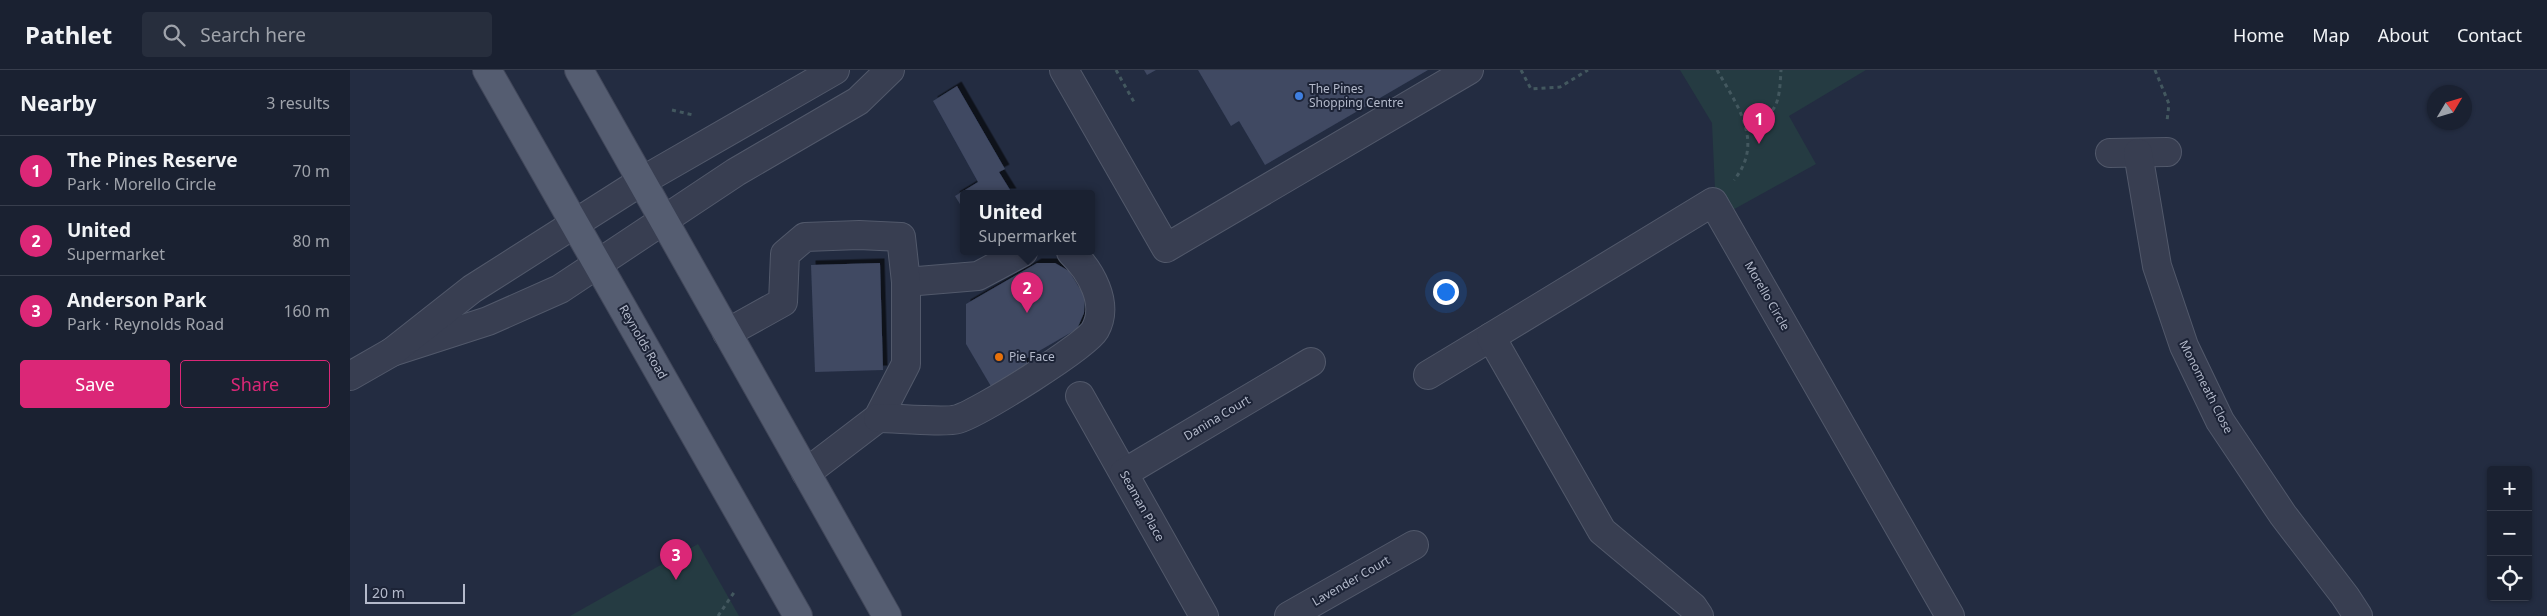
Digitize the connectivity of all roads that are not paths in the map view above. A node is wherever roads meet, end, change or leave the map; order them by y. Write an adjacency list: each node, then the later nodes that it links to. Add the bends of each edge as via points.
1 (487, 70): 12 (main road, Reynolds Road)
2 (579, 70): 10 (main road)
3 (836, 70): 10 (street)
4 (890, 70): 11 (street, via 858,100 736,172)
5 (1064, 70): 6 (street, via 1166,248)
6 (1469, 70)
7 (2166, 152): 9 (street)
8 (2110, 153): 9 (street)
9 (2138, 153): 34 (street, Monomeath Close, via 2157,266 2184,346 2220,421 2283,515)
10 (642, 181): 11 (main road); 12 (street)
11 (665, 220): 15 (street); 17 (main road)
12 (574, 224): 15 (main road, Reynolds Road); 19 (street, via 472,288)
13 (1017, 255): 16 (street, via 978,276)
14 (1074, 255): 24 (street, via 1085,267 1100,306 1095,330 1084,342 1014,389 958,419)
15 (599, 265): 19 (street, via 560,289 488,321); 28 (main road, Reynolds Road)
16 (906, 282): 17 (street, via 901,237 805,237 785,254 782,302); 24 (street, via 906,364)
17 (727, 333): 25 (main road)
18 (1491, 337): 21 (street); 32 (street, via 1602,531 1693,607); 33 (street, Morello Circle, via 1713,202)
19 (392, 352): 22 (street)
20 (1311, 362): 26 (street, Danina Court)
21 (1428, 375)
22 (350, 376)
23 (1080, 396): 26 (street, Seaman Place)
24 (878, 418): 25 (street)
25 (806, 473): 29 (main road)
26 (1124, 473): 30 (street, Seaman Place)
27 (1414, 545): 31 (street, Lavender Court)
28 (798, 616)
29 (887, 616)
30 (1204, 616)
31 (1289, 616)
32 (1699, 616)
33 (1950, 616)
34 (2358, 616)

